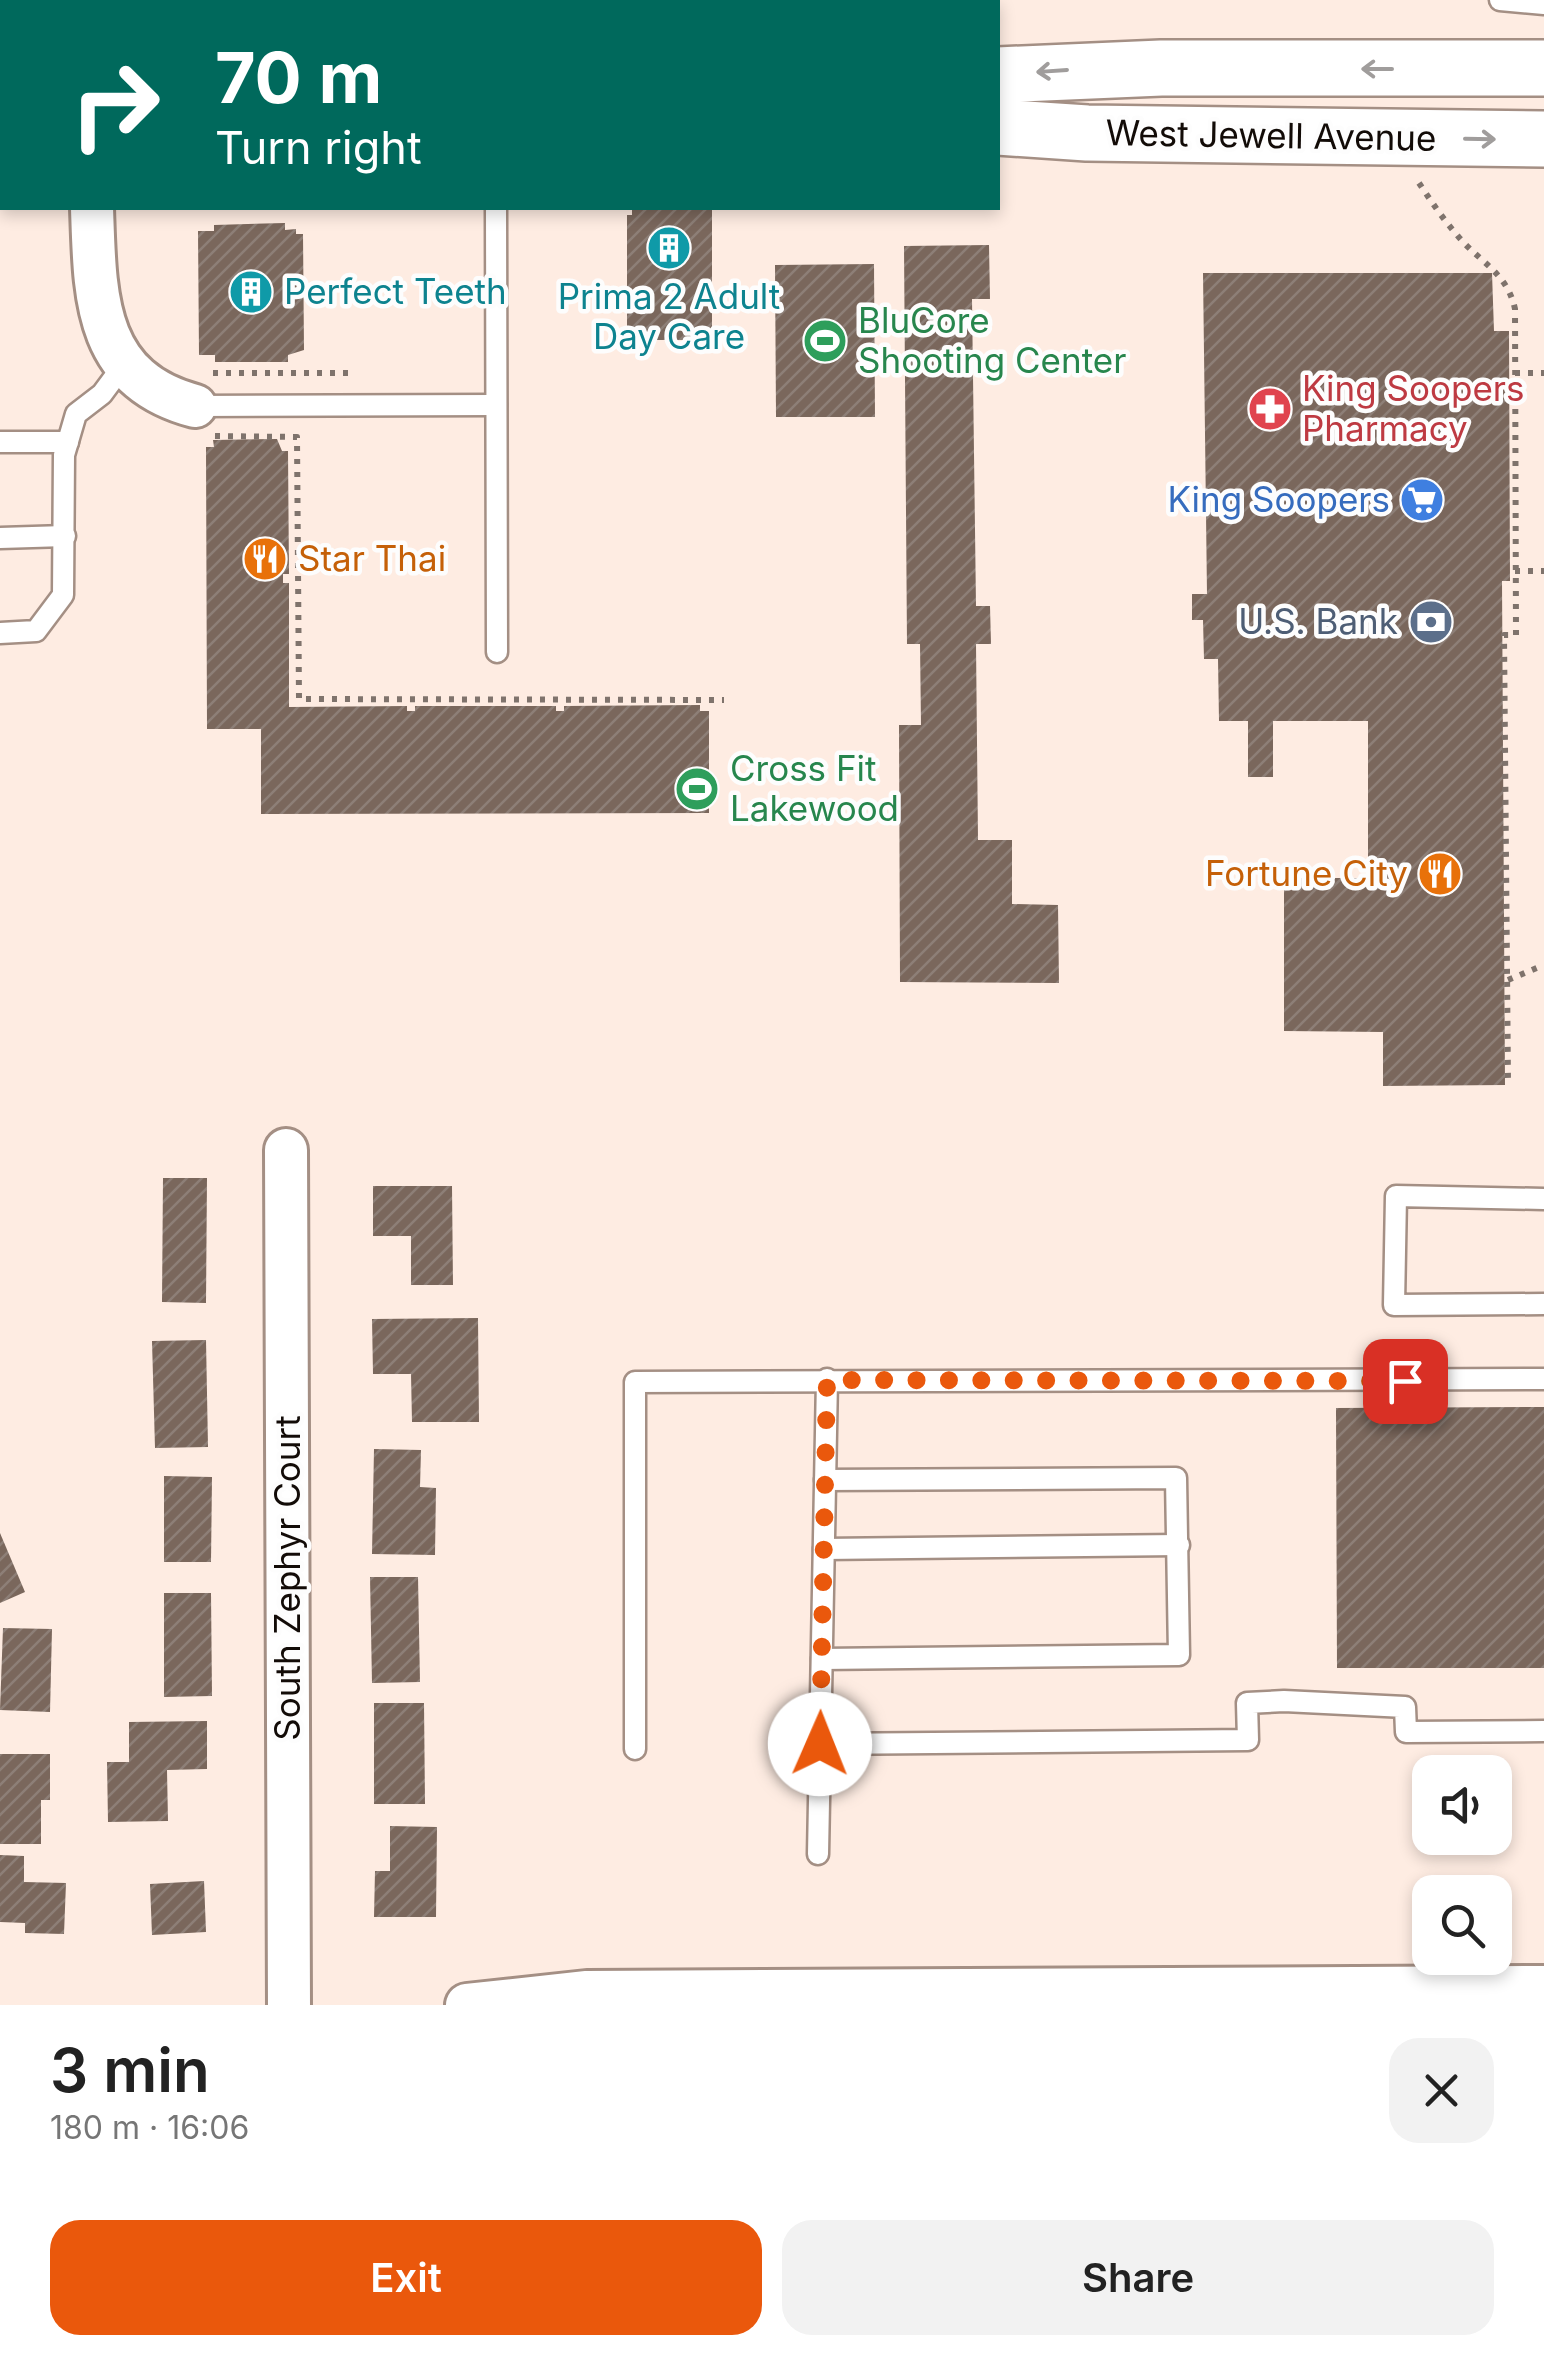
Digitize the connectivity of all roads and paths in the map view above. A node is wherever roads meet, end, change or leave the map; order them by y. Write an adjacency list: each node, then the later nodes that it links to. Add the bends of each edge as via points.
1 (1500, 0): 2 (lane)
2 (1544, 4)
3 (1544, 68): 4 (main road, West Jewell Avenue, one-way to 4)
4 (1000, 75)
5 (1000, 127): 6 (main road, West Jewell Avenue, one-way to 6)
6 (1544, 139)
7 (1419, 183): 11 (path, via 1511,292)
8 (92, 210): 10 (street, via 96,295 110,343)
9 (496, 210): 15 (lane)
10 (124, 363): 14 (street, via 144,386); 17 (lane, via 102,394 76,414)
11 (1515, 372): 12 (path); 21 (path)
12 (1544, 372)
13 (349, 373): 14 (path)
14 (200, 405): 15 (lane); 24 (path, via 297,437 299,699)
15 (496, 405): 23 (lane)
16 (0, 442): 17 (lane)
17 (68, 442): 18 (lane)
18 (65, 536): 19 (lane); 22 (lane, via 62,595 36,630)
19 (0, 538)
20 (1544, 570): 21 (path)
21 (1515, 571): 26 (path, via 1516,635 1504,635)
22 (0, 633)
23 (497, 652)
24 (724, 700)
25 (1544, 965): 26 (path)
26 (1508, 980): 27 (path)
27 (1508, 1082)
28 (286, 1150): 44 (street, South Zephyr Court)
29 (1544, 1198): 30 (lane, via 1396,1196 1394,1305)
30 (1544, 1304)
31 (827, 1380): 32 (lane); 33 (lane); 39 (lane, via 635,1382)
32 (1544, 1380)
33 (825, 1480): 34 (lane, via 1176,1478); 35 (lane)
34 (1180, 1545): 35 (lane); 36 (lane, via 1180,1655)
35 (824, 1549): 36 (lane)
36 (822, 1659): 38 (lane)
37 (1544, 1731): 38 (lane, via 1406,1732 1405,1708 1284,1701 1247,1703 1248,1740)
38 (820, 1744): 40 (lane)
39 (635, 1749)
40 (818, 1854)
41 (1544, 1987): 42 (street)
42 (1224, 1997): 43 (street)
43 (826, 1998): 45 (street, via 587,1992)
44 (289, 2005)
45 (467, 2005)

